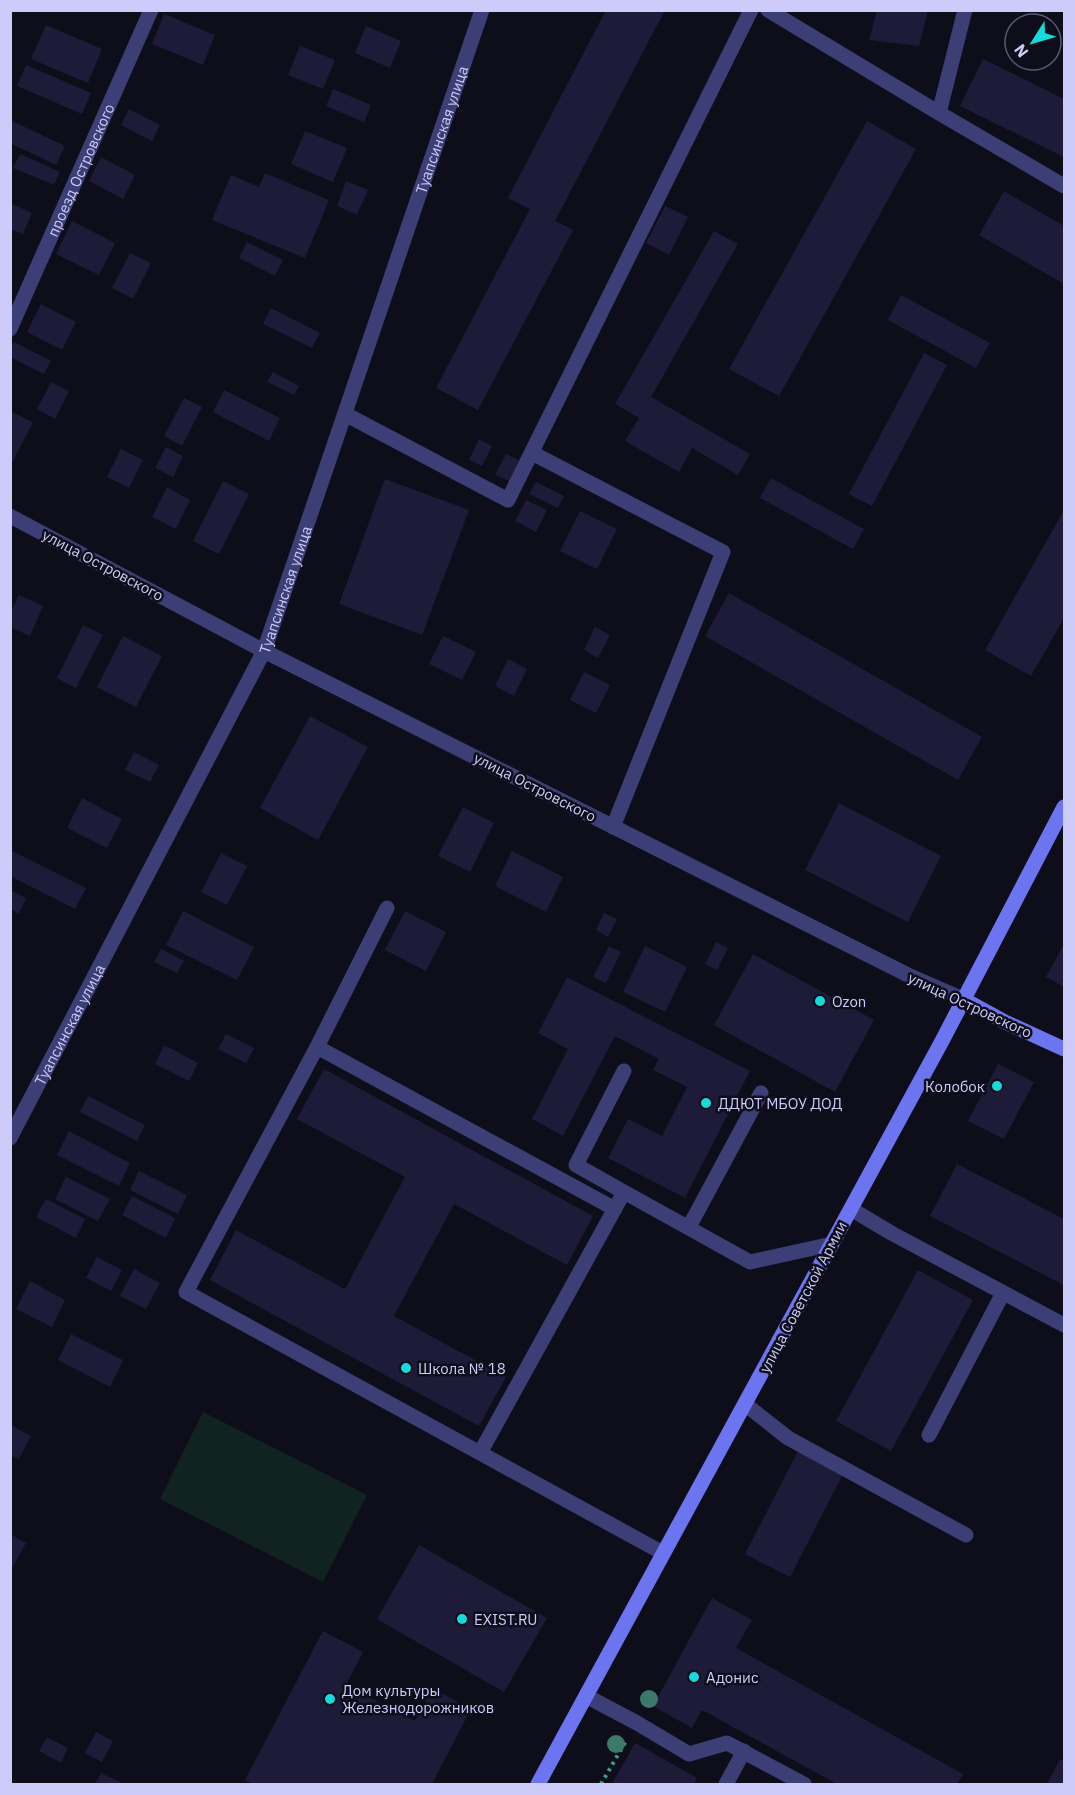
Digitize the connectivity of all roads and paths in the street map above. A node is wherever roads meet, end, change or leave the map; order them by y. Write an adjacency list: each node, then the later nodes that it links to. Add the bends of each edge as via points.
1 (151, 10): 8 (street, проезд Островского)
2 (482, 10): 9 (street, Туапсинская улица)
3 (751, 10): 10 (street)
4 (768, 10): 6 (street)
5 (965, 10): 6 (street)
6 (939, 113): 7 (street)
7 (1065, 186)
8 (10, 329)
9 (345, 414): 10 (street, via 508,500); 12 (street, Туапсинская улица)
10 (532, 453): 14 (street, via 723,552)
11 (10, 516): 12 (street, улица Островского)
12 (264, 651): 14 (street, улица Островского); 21 (street, Туапсинская улица)
13 (1065, 807): 16 (main road, улица Советской Армии)
14 (613, 826): 16 (street, улица Островского, via 897,970)
15 (387, 908): 17 (street)
16 (963, 999): 18 (main road, улица Островского); 24 (main road, улица Советской Армии)
17 (317, 1047): 23 (street); 31 (street, via 186,1292)
18 (1065, 1049)
19 (624, 1071): 22 (street, via 576,1165)
20 (761, 1093): 25 (street)
21 (10, 1138)
22 (624, 1192): 23 (street); 25 (street)
23 (615, 1209): 31 (street)
24 (851, 1209): 26 (main road, улица Советской Армии); 27 (street)
25 (689, 1227): 26 (street, via 750,1262)
26 (832, 1244): 29 (main road, улица Советской Армии)
27 (1003, 1293): 28 (street); 30 (street)
28 (1065, 1325)
29 (745, 1404): 32 (street, via 788,1438); 33 (main road, улица Советской Армии)
30 (929, 1435)
31 (480, 1453): 33 (street)
32 (966, 1535)
33 (663, 1553): 34 (main road, улица Советской Армии)
34 (586, 1696): 35 (street); 37 (main road, улица Советской Армии)
35 (637, 1723): 36 (street, via 689,1754 726,1743); 38 (path)
36 (744, 1751): 39 (street); 40 (street)
37 (538, 1785)
38 (601, 1785)
39 (726, 1785)
40 (804, 1785)

